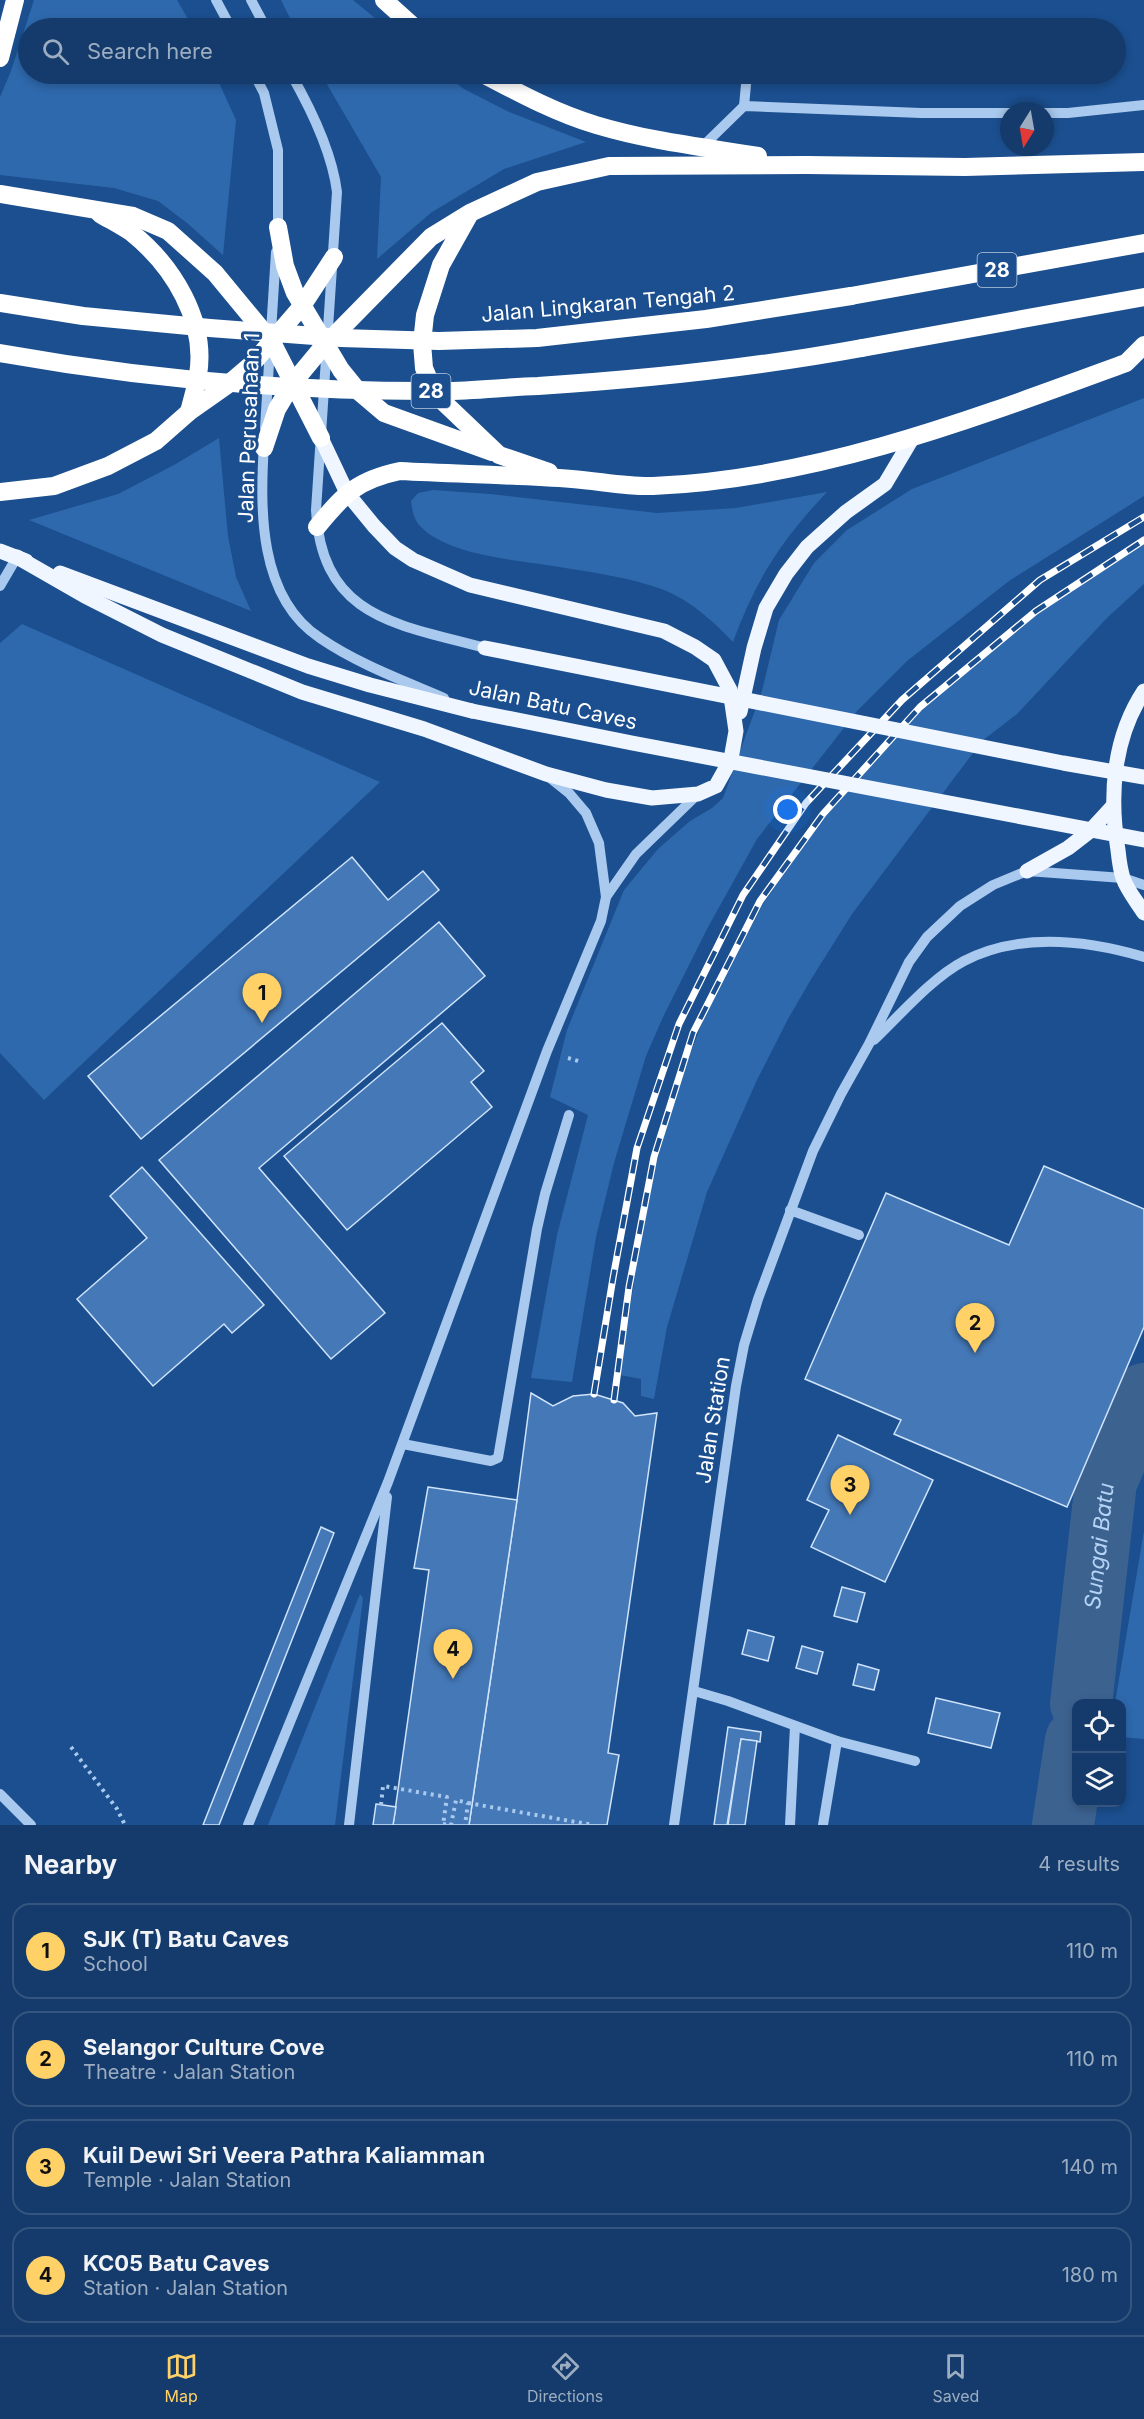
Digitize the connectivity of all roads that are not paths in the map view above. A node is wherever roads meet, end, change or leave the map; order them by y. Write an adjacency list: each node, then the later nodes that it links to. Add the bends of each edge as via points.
1 (15, 0): 8 (highway)
2 (216, 0): 5 (street)
3 (250, 0): 6 (street)
4 (384, 0): 7 (highway)
5 (226, 18)
6 (260, 18)
7 (404, 18)
8 (0, 58)
9 (259, 84): 23 (street, Jalan Perusahaan 1, via 278,150)
10 (297, 84): 25 (street, via 335,180)
11 (502, 84): 17 (highway, via 593,124 647,139)
12 (746, 84): 14 (street)
13 (1144, 105): 16 (street)
14 (744, 106): 15 (street); 17 (street)
15 (1000, 113)
16 (1054, 113)
17 (702, 147): 19 (highway)
18 (1144, 162): 19 (highway, via 965,167)
19 (807, 165): 22 (highway, via 609,166 537,182)
20 (0, 194): 21 (highway)
21 (88, 207): 29 (highway, via 133,216 168,231 214,273); 34 (highway, via 131,233 158,260 185,298 198,344 198,374)
22 (470, 213): 30 (highway, via 431,237); 38 (highway, via 441,265 425,315 424,368 435,394)
23 (278, 227): 28 (highway, via 285,266); 29 (street, Jalan Perusahaan 1)
24 (1144, 243): 27 (highway, Jalan Lingkaran Tengah 2 / 28, bridge, via 736,315 549,337 439,341 341,338 83,316)
25 (334, 256): 28 (highway); 30 (street)
26 (1144, 297): 32 (highway, 28, bridge, via 775,364 635,380 444,391 317,389 206,381 77,367)
27 (0, 303)
28 (302, 306): 29 (highway); 30 (highway)
29 (272, 342): 33 (highway); 34 (highway, via 226,386); 37 (street, Jalan Perusahaan 1)
30 (326, 345): 33 (highway); 36 (street); 38 (highway, via 358,391 384,413)
31 (1144, 345): 35 (highway, via 1126,363)
32 (0, 353)
33 (292, 384): 36 (highway); 37 (highway, via 277,409)
34 (189, 412): 40 (highway, via 156,441 108,466 54,486)
35 (913, 437): 39 (highway, via 828,461 750,477 652,486); 49 (main road, via 885,484 807,547 781,583 766,608)
36 (321, 438): 41 (main road); 42 (street)
37 (264, 448): 48 (street, Jalan Perusahaan 1, via 262,501 269,564 299,620 319,638 362,663)
38 (499, 455): 39 (highway)
39 (570, 479): 41 (highway, via 400,471 381,475)
40 (0, 492)
41 (347, 493): 42 (highway); 49 (main road, via 395,548 413,560 470,585 664,631 695,646 714,660 730,690)
42 (317, 526): 46 (street, via 324,559 333,577 364,607 404,626)
43 (0, 551): 44 (main road, Jalan Batu Caves)
44 (17, 557): 45 (street); 48 (main road, Jalan Batu Caves, via 308,666); 50 (main road, via 162,635 302,692 424,729)
45 (0, 586)
46 (485, 648): 51 (main road, Jalan Batu Caves, bridge)
47 (1144, 691): 53 (main road, via 1125,724)
48 (472, 711): 54 (main road, Jalan Batu Caves, bridge)
49 (736, 731): 52 (main road, via 731,759 716,786)
50 (546, 774): 52 (main road, via 651,798); 58 (street, via 586,813 599,843)
51 (1144, 777)
52 (698, 794): 58 (street, via 636,854)
53 (1113, 806): 55 (main road, via 1068,848); 56 (main road)
54 (1144, 840)
55 (1026, 871): 56 (street, Jalan Station); 61 (street, Jalan Station, via 993,885 960,906 927,937 909,962)
56 (1123, 878): 57 (street, Jalan Station); 59 (main road)
57 (1144, 885)
58 (606, 897): 65 (street, via 601,921 547,1051)
59 (1144, 913)
60 (1144, 957): 61 (street, Jalan Station, via 1108,946 1070,942 1000,947 963,962 927,989)
61 (869, 1044): 63 (street, Jalan Station, via 813,1151)
62 (569, 1115): 65 (street, via 544,1194 498,1458 491,1461)
63 (790, 1210): 64 (street); 67 (street, Jalan Station, via 744,1345)
64 (859, 1235)
65 (403, 1444): 66 (street)
66 (388, 1482): 73 (street); 74 (street)
67 (694, 1691): 68 (street); 75 (street, Jalan Station)
68 (795, 1726): 69 (street); 76 (street)
69 (837, 1741): 70 (street); 77 (street)
70 (915, 1761)
71 (0, 1794): 72 (street)
72 (31, 1825)
73 (248, 1825)
74 (349, 1825)
75 (674, 1825)
76 (790, 1825)
77 (823, 1825)

